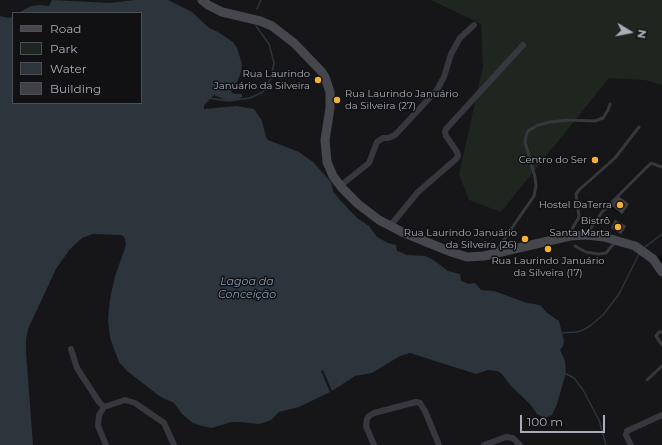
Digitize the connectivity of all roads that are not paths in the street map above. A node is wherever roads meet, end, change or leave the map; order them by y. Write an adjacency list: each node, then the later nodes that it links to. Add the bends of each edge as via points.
1 (202, 0): 7 (main road, via 222,12 272,26 294,43 320,70 328,84 330,100 325,155)
2 (474, 25): 7 (street, via 460,38 437,90 395,135 377,142 369,163)
3 (523, 45): 8 (street, via 446,129 446,136 457,152 456,159 418,192)
4 (610, 104): 13 (lane, via 603,118 595,121 550,122 528,131 525,142 535,177 534,196)
5 (639, 127): 10 (lane, via 615,158 576,194 579,217)
6 (662, 167): 9 (lane, via 651,162 602,212)
7 (340, 186): 8 (main road, via 367,211)
8 (390, 226): 13 (main road, via 459,255 475,257)
9 (586, 235): 10 (main road); 11 (main road)
10 (570, 236): 13 (main road)
11 (617, 240): 12 (lane, via 606,253 586,252); 14 (main road, via 645,252)
12 (576, 246)
13 (493, 254)
14 (662, 272)
15 (662, 332): 16 (lane, via 656,336)
16 (662, 345)
17 (71, 349): 20 (street, via 77,368)
18 (662, 366): 19 (lane)
19 (647, 380)
20 (104, 407): 22 (street, via 99,414 98,426); 23 (street, via 125,400 135,403 164,423)
21 (662, 415): 28 (street, via 627,431 626,435)
22 (106, 445)
23 (174, 445)
24 (374, 445): 25 (street, via 366,426 367,419 374,413 411,403 420,403)
25 (439, 445)
26 (484, 445): 27 (street, via 506,437 513,438)
27 (520, 445)
28 (631, 445)

